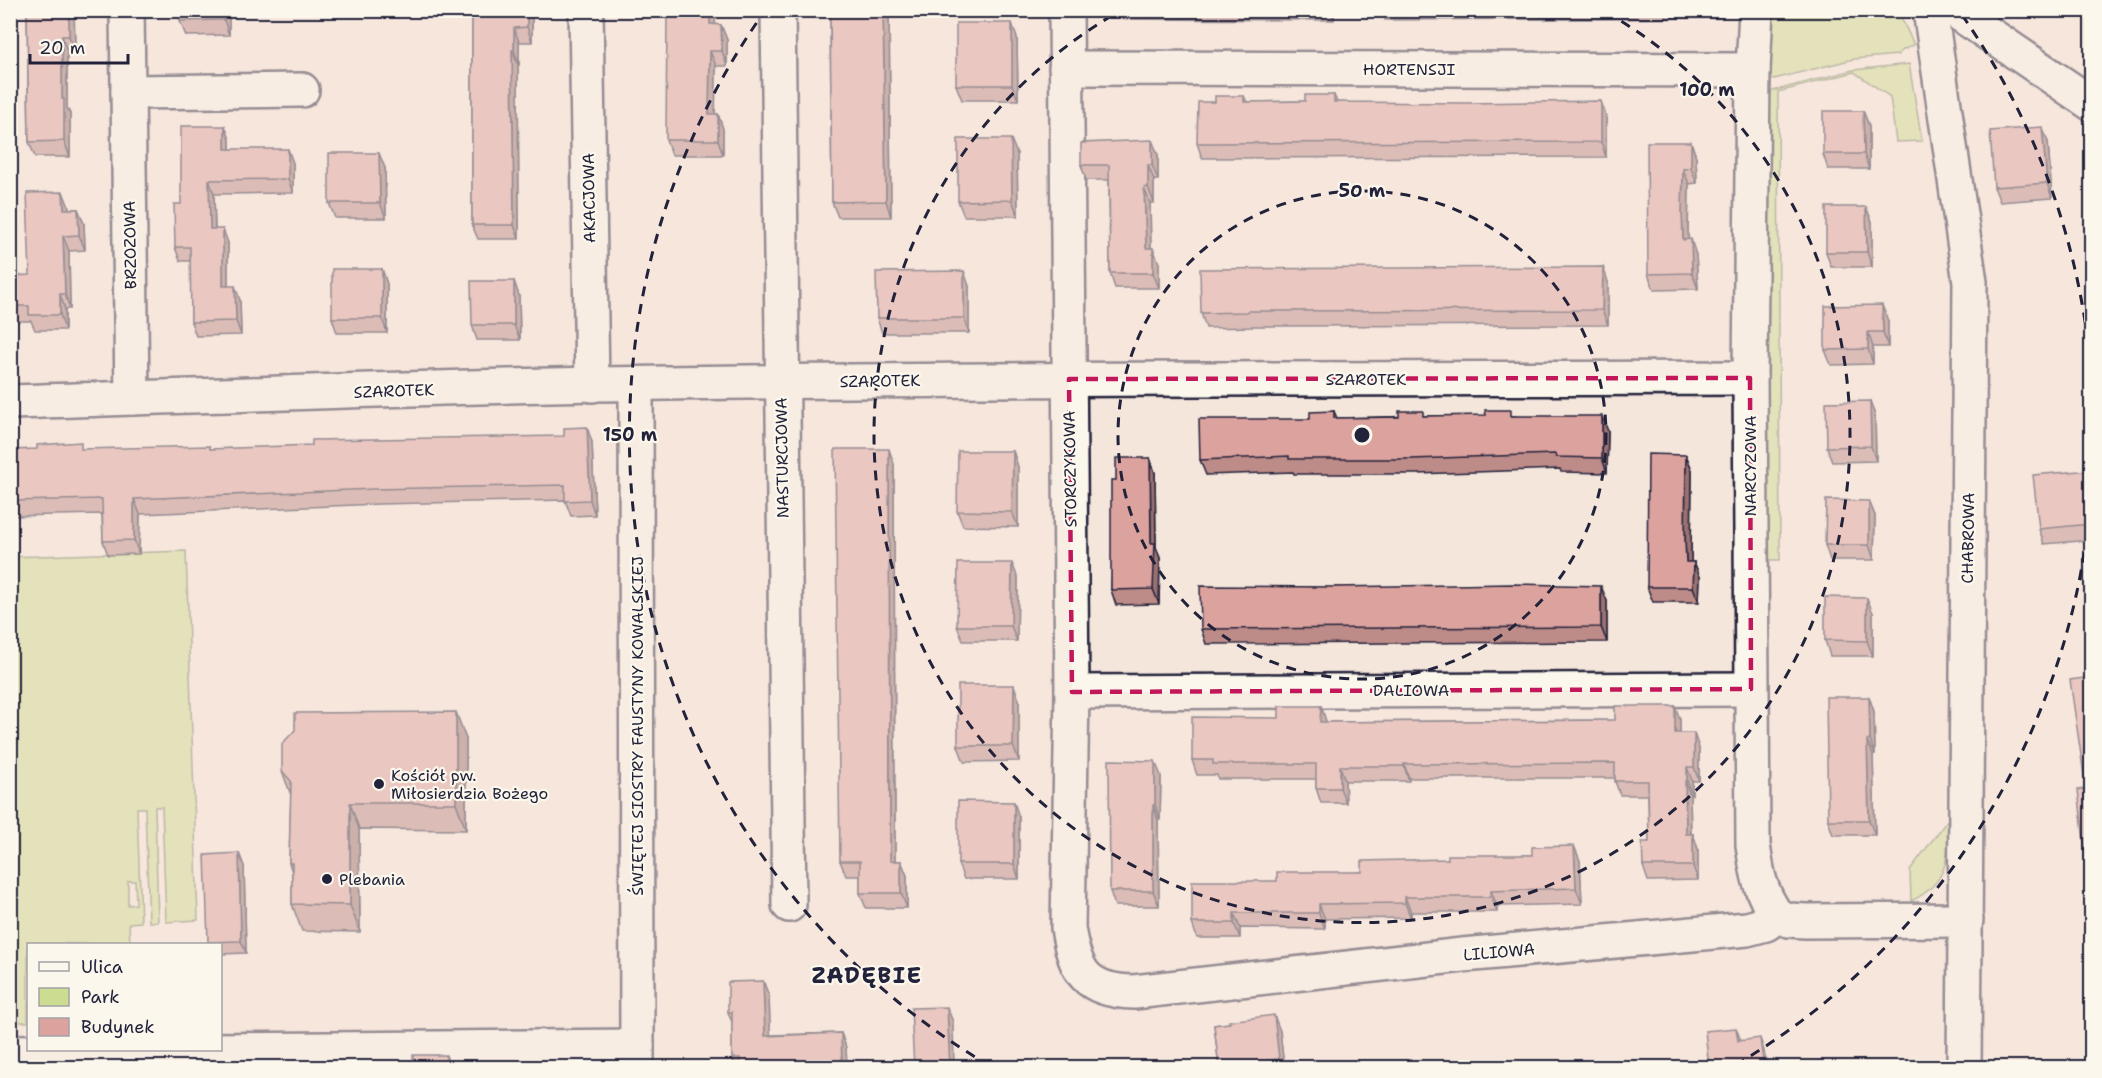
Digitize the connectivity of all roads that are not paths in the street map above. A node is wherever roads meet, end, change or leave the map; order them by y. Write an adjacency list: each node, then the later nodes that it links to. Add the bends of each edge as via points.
1 (127, 10): 11 (street, BRZOZOWA)
2 (586, 10): 17 (street, AKACJOWA)
3 (778, 10): 15 (street, NASTURCJOWA)
4 (1065, 10): 8 (street, STORCZYKOWA)
5 (1756, 10): 9 (street, NARCYZOWA)
6 (1930, 10): 24 (street, CHABROWA, via 1970,282)
7 (1954, 10): 12 (street)
8 (1066, 68): 9 (street, HORTENSJI); 14 (street, STORCZYKOWA)
9 (1753, 70): 13 (street, NARCYZOWA)
10 (302, 90): 11 (street)
11 (128, 93): 18 (street, BRZOZOWA)
12 (2091, 104)
13 (1749, 378): 14 (street, SZAROTEK); 20 (street, NARCYZOWA)
14 (1069, 379): 15 (street, SZAROTEK); 21 (street, STORCZYKOWA)
15 (781, 382): 16 (street, SZAROTEK); 22 (street, NASTURCJOWA)
16 (636, 384): 17 (street, SZAROTEK); 27 (street, ŚWIĘTEJ SIOSTRY FAUSTYNY KOWALSKIEJ)
17 (592, 385): 18 (street, SZAROTEK)
18 (132, 398): 19 (street, SZAROTEK)
19 (10, 402)
20 (1751, 689): 21 (street, DALIOWA); 23 (street, NARCYZOWA, via 1754,856 1766,900)
21 (1072, 692): 25 (street, STORCZYKOWA)
22 (789, 905)
23 (1778, 916): 24 (street, via 1806,921); 25 (street, LILIOWA, via 1747,929 1463,955 1134,992 1096,986 1081,972 1071,949)
24 (1965, 920): 28 (street, CHABROWA)
25 (1068, 928)
26 (10, 1052): 27 (street)
27 (637, 1057)
28 (1965, 1068)

